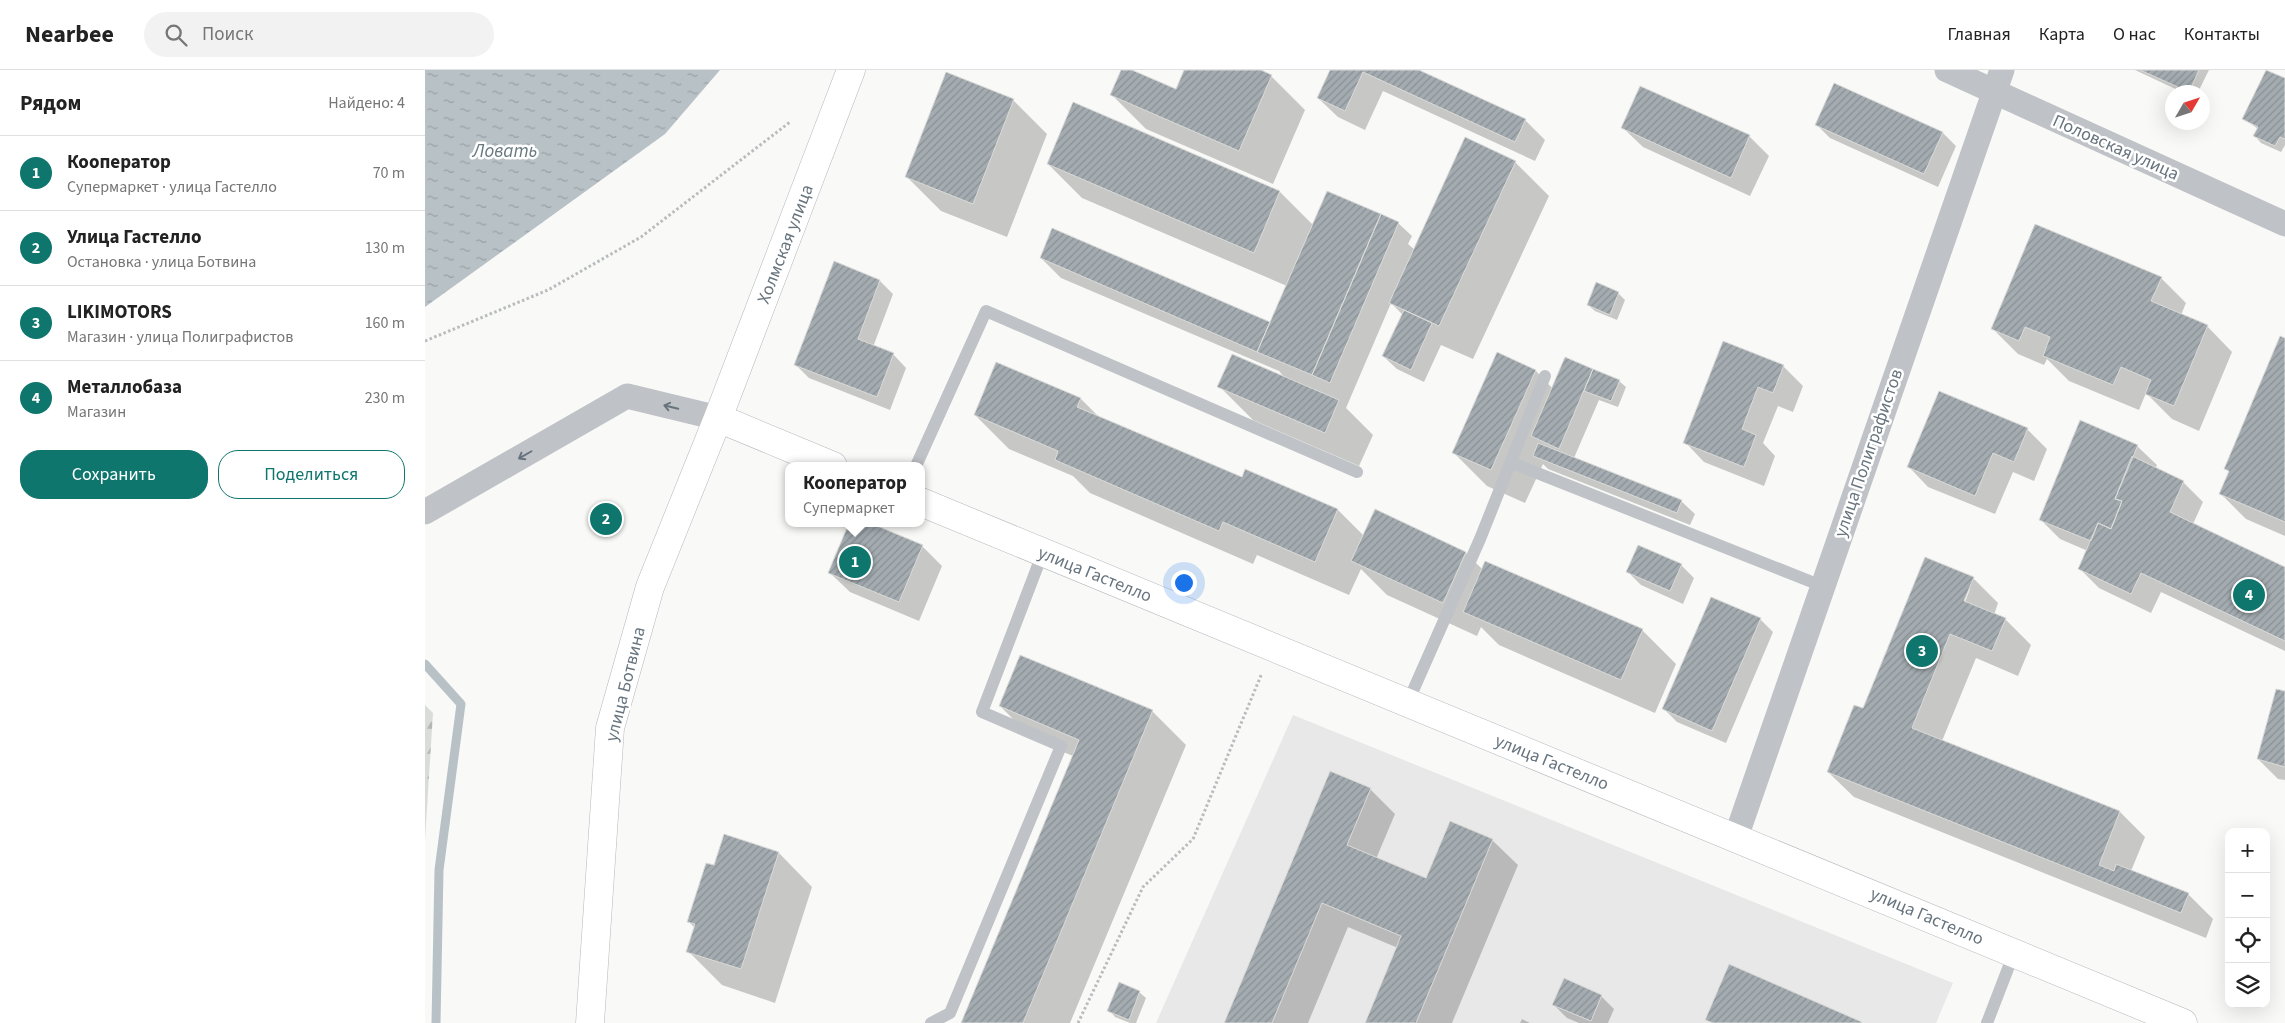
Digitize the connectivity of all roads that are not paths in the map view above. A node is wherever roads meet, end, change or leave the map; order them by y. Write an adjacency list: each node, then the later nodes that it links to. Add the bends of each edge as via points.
1 (851, 70): 6 (main road, Холмская улица)
2 (1947, 70): 3 (street, Половская улица)
3 (1997, 81): 4 (street, Половская улица); 14 (street, улица Полиграфистов)
4 (2285, 224)
5 (1545, 376): 9 (lane)
6 (718, 418): 7 (main road); 12 (street, one-way to 12, via 627,396); 18 (main road, улица Ботвина, via 650,587 610,728)
7 (823, 462)
8 (918, 462): 10 (lane, via 986,311)
9 (1512, 463): 14 (lane); 15 (lane)
10 (1357, 472)
11 (925, 504): 13 (main road, улица Гастелло)
12 (425, 512)
13 (1043, 552): 15 (main road, улица Гастелло); 19 (lane, via 982,712 1061,746 950,1013)
14 (1822, 586): 16 (street, улица Полиграфистов)
15 (1408, 702): 16 (main road, улица Гастелло)
16 (1735, 837): 17 (main road, улица Гастелло)
17 (2014, 952): 20 (lane); 21 (main road, улица Гастелло)
18 (590, 1023)
19 (931, 1023)
20 (1987, 1023)
21 (2183, 1023)

